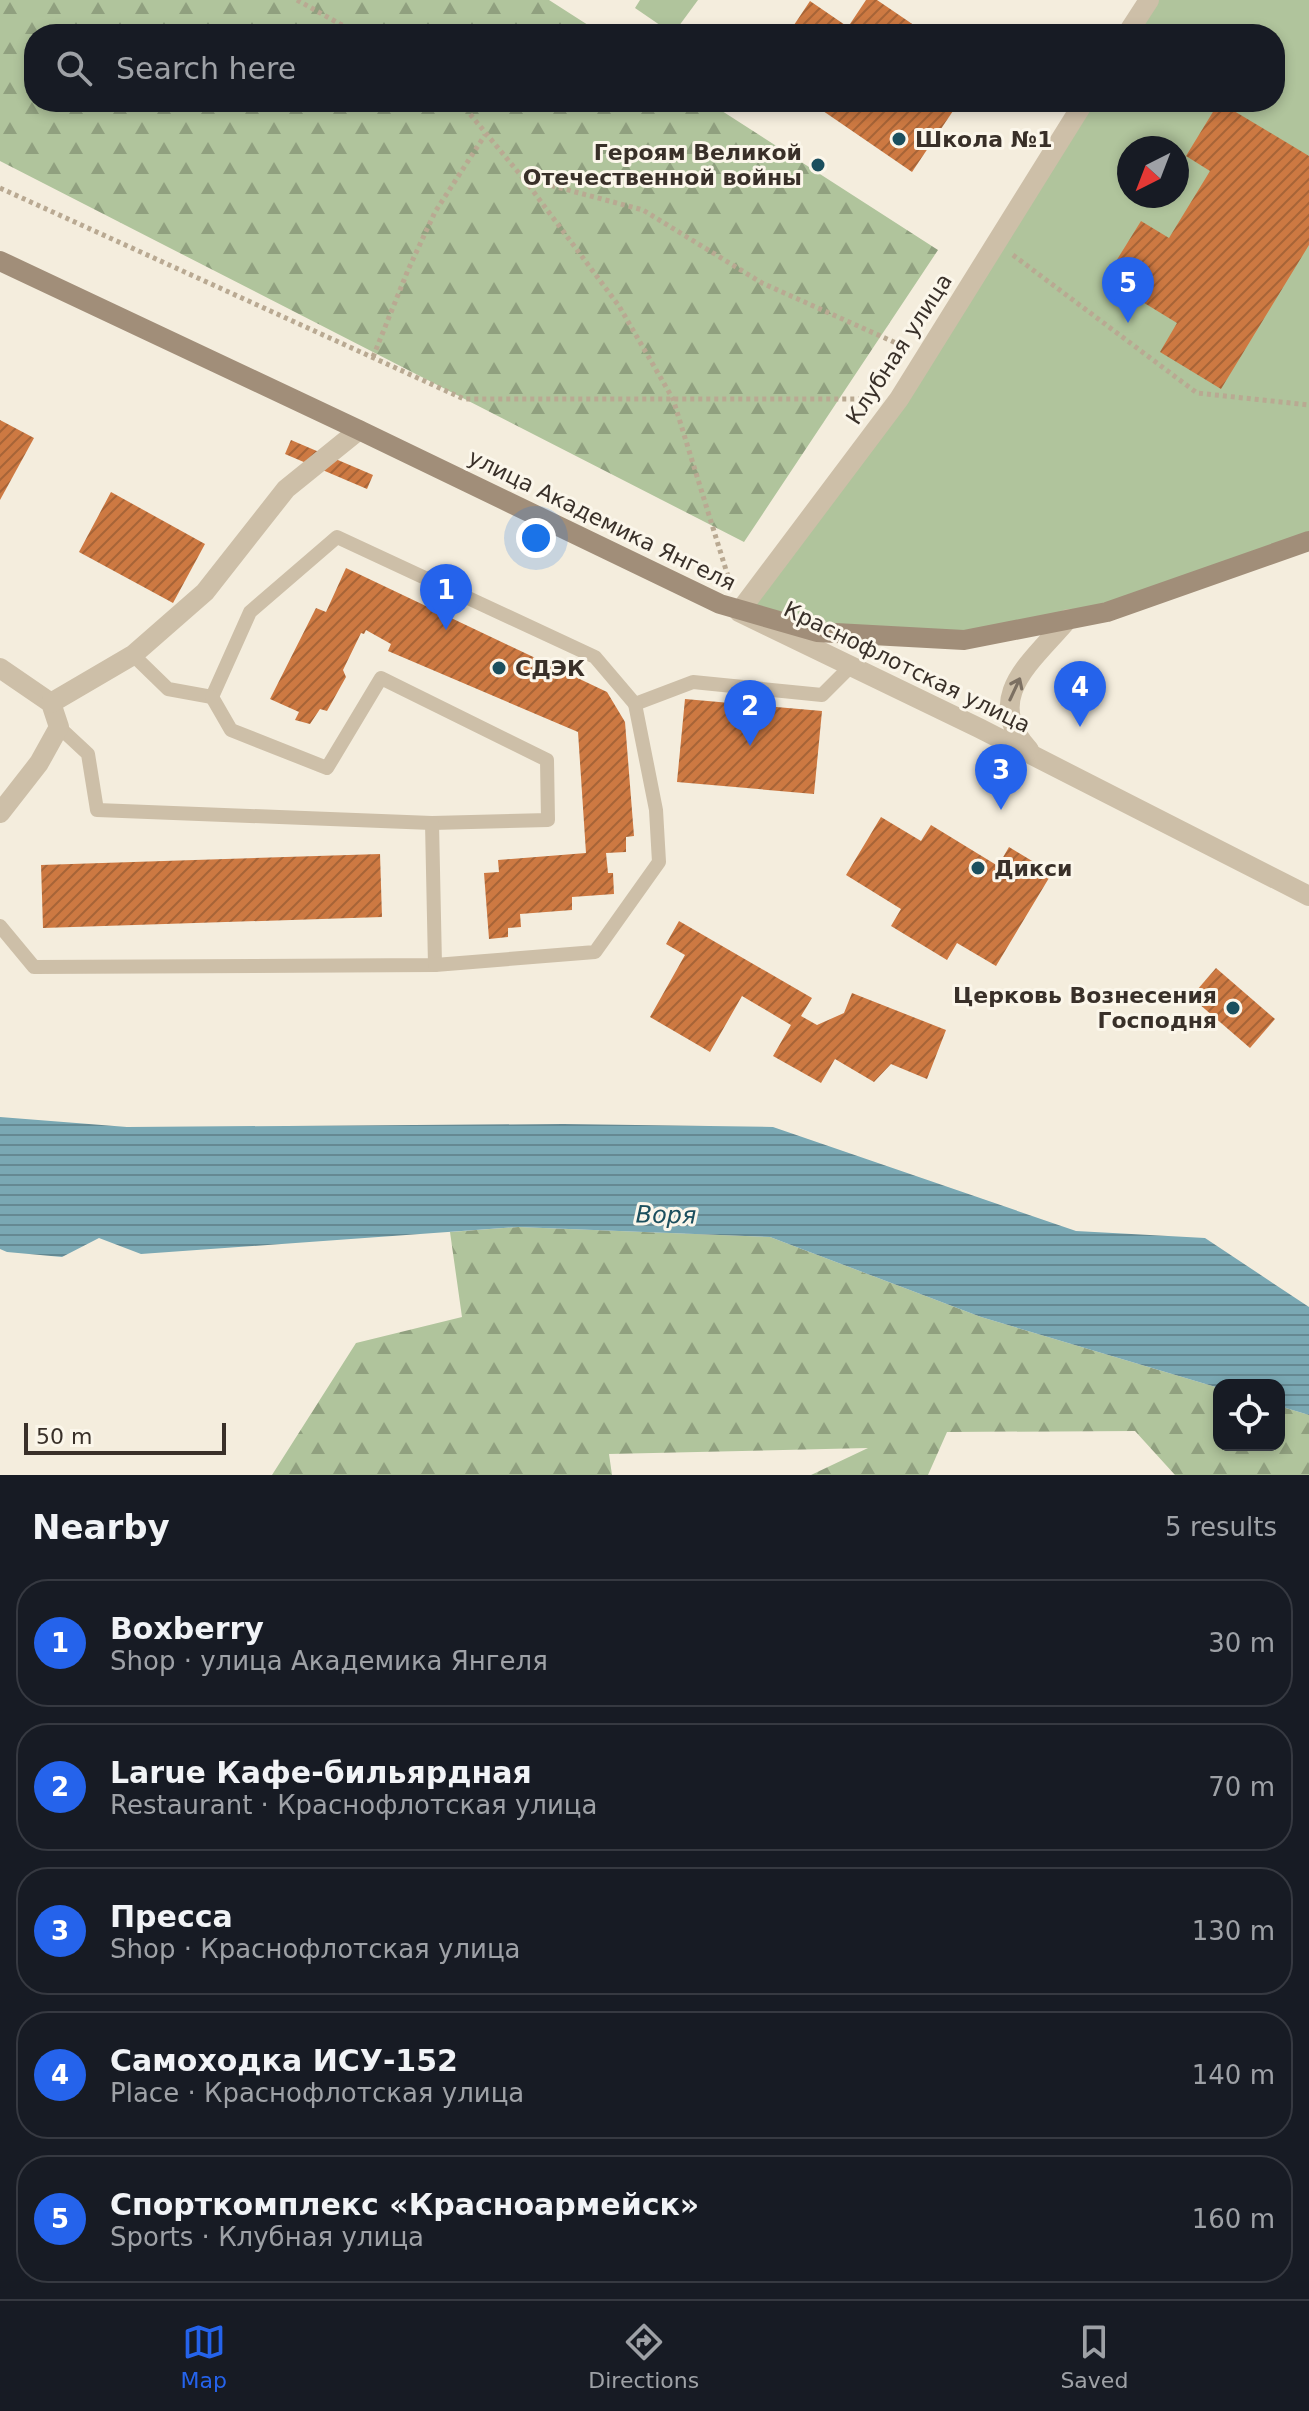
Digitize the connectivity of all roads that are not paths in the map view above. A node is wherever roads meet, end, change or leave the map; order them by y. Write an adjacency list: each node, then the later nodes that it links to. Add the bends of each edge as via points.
1 (1149, 0): 2 (street)
2 (1133, 24)
3 (1078, 112): 7 (street, Клубная улица, via 899,399)
4 (0, 261): 5 (main road, улица Академика Янгеля)
5 (359, 430): 7 (main road, улица Академика Янгеля); 9 (street, via 286,489 205,592)
6 (1309, 541): 8 (main road, улица Академика Янгеля, via 1107,612)
7 (739, 612): 8 (main road, улица Академика Янгеля, via 817,632 964,640); 10 (street, Краснофлотская улица)
8 (1068, 619): 16 (street, one-way to 8, via 1016,736 1007,710 1014,685)
9 (133, 655): 12 (lane, via 168,689); 13 (street)
10 (851, 666): 14 (lane, via 822,695 693,682); 16 (street, Краснофлотская улица)
11 (0, 668): 13 (street)
12 (212, 697): 14 (lane, via 250,612 337,537 595,657); 18 (lane, via 231,730 327,768 381,678 547,760 548,820)
13 (51, 703): 15 (street)
14 (635, 704): 21 (lane, via 656,810 659,862 595,952)
15 (59, 727): 17 (street); 18 (lane, via 88,754 97,810)
16 (1034, 756): 19 (street, Краснофлотская улица)
17 (0, 813)
18 (432, 823): 21 (lane)
19 (1309, 896)
20 (0, 926): 21 (lane, via 34,967)
21 (435, 965)

